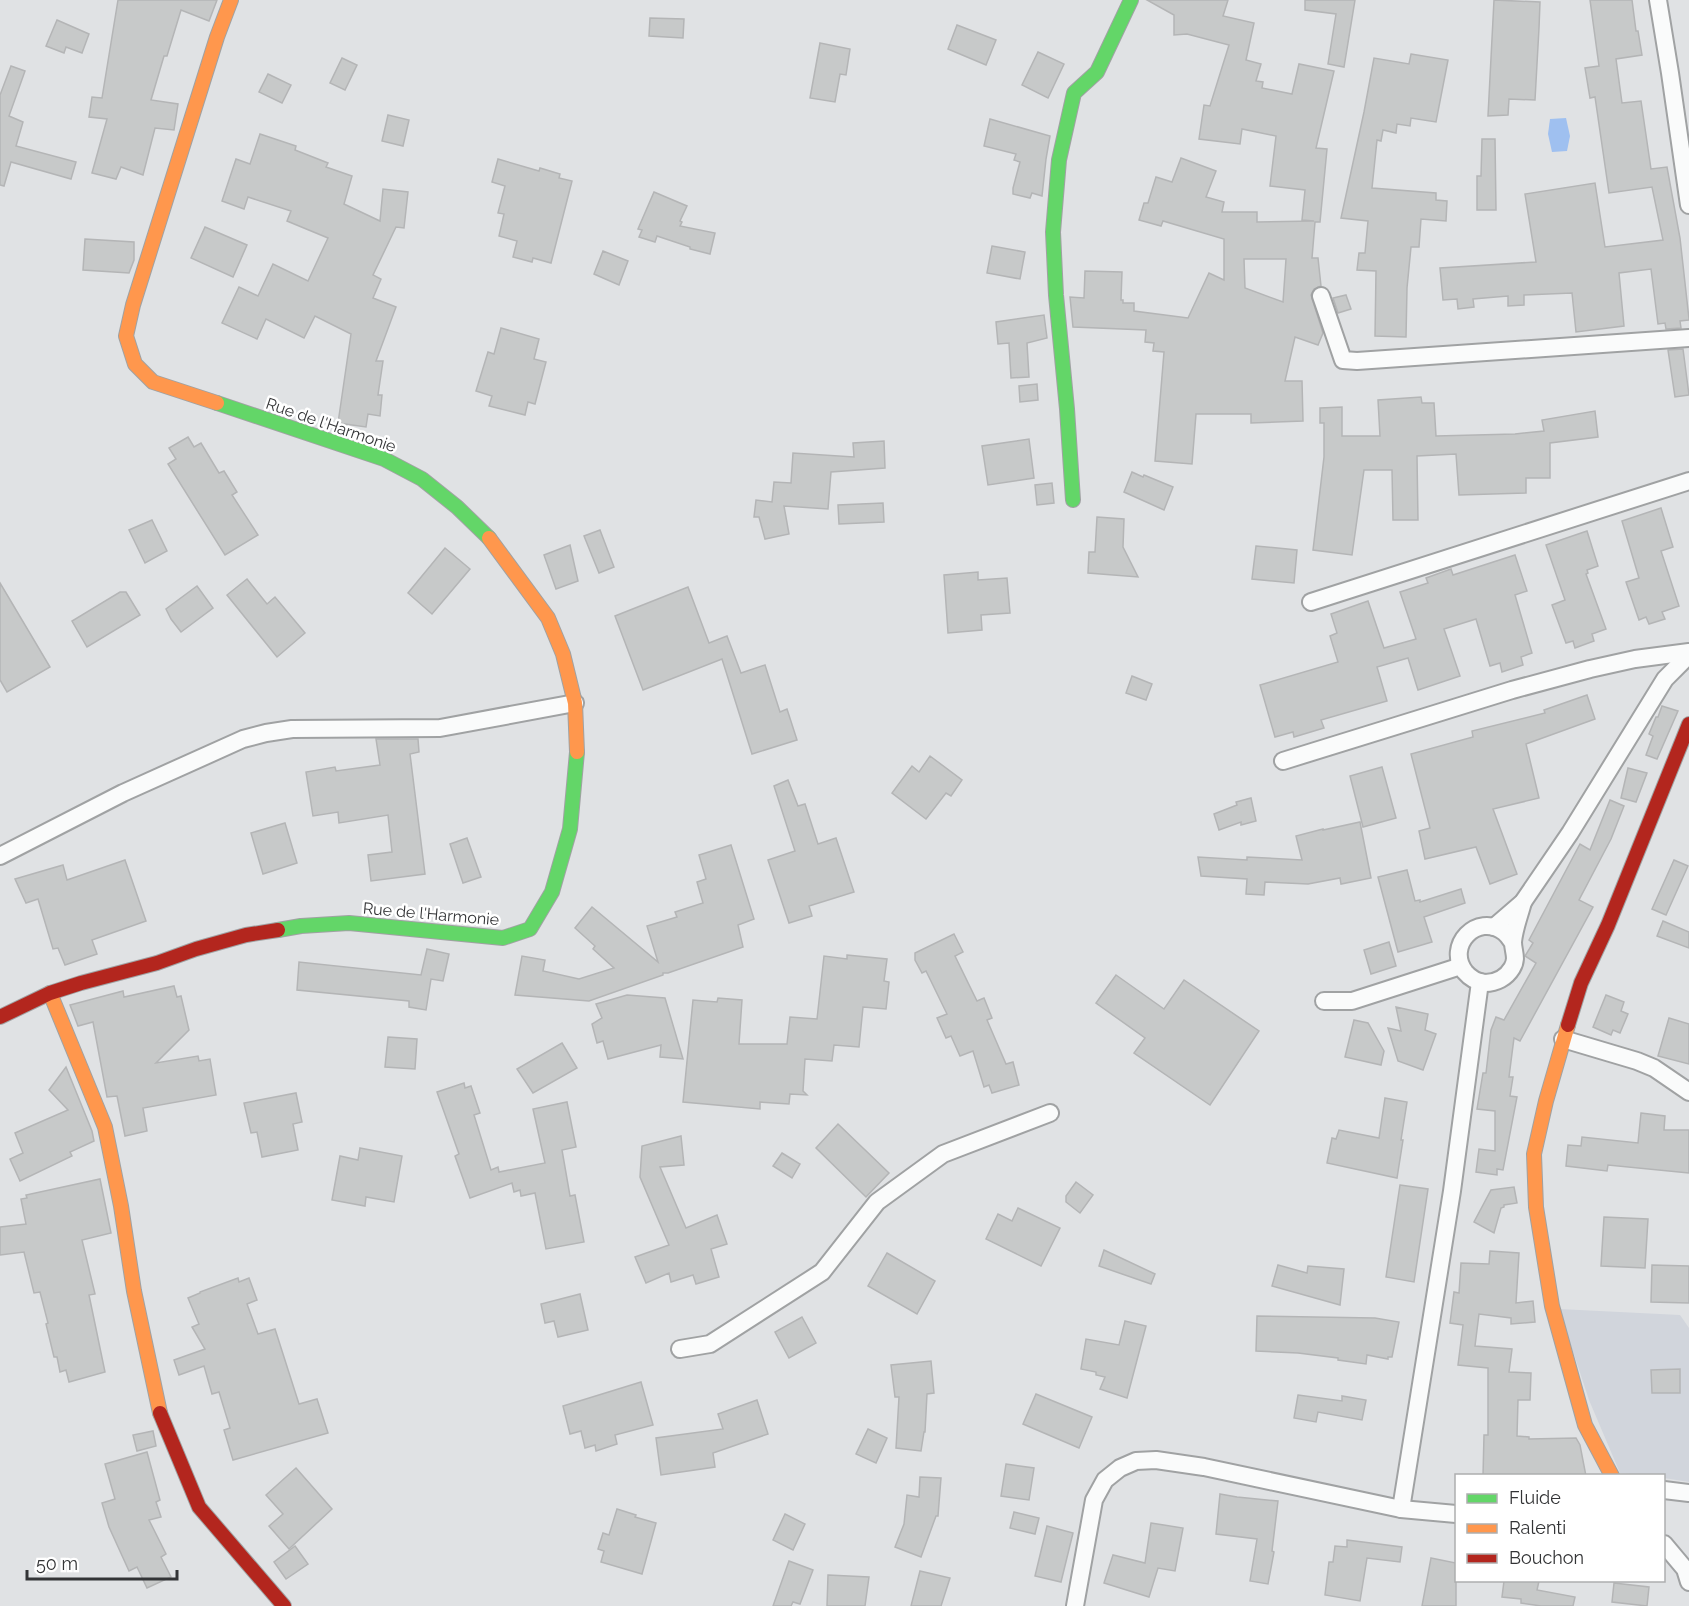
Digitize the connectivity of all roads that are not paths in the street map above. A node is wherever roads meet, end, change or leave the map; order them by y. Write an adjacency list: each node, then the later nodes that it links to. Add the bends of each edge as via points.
1 (231, 0): 11 (street, Rue de l'Harmonie, via 133,305 126,336 135,364 153,382 384,459 422,479 487,536 548,618)
2 (1131, 0): 8 (street, via 1096,72 1074,93 1059,160 1053,232)
3 (1658, 0): 4 (street)
4 (1689, 205)
5 (1321, 296): 6 (street, via 1343,360)
6 (1689, 338)
7 (1689, 481): 9 (street)
8 (1073, 500)
9 (1311, 602)
10 (1689, 653): 13 (street, via 1590,669); 15 (street, via 1665,679)
11 (575, 703): 14 (street, via 440,728 292,729 243,739 123,793); 20 (street, Rue de l'Harmonie, via 578,746 570,829 552,892 531,929 503,938 349,923 301,926 246,935)
12 (1689, 724): 23 (street, via 1581,984)
13 (1283, 761)
14 (0, 856)
15 (1523, 902): 16 (street); 17 (street)
16 (1494, 927): 17 (street); 18 (street, via 1481,926 1470,932 1458,954)
17 (1513, 943): 19 (street, via 1516,955 1508,973 1492,983)
18 (1461, 966): 19 (street, via 1469,977); 21 (street, via 1352,1001)
19 (1480, 982): 30 (street, via 1452,1191)
20 (50, 993): 22 (street, Rue de l'Harmonie); 34 (street, via 105,1127 159,1411 199,1507)
21 (1324, 1001)
22 (0, 1017)
23 (1563, 1039): 24 (street, via 1654,1068); 27 (street, via 1534,1154 1536,1207 1552,1306 1577,1401)
24 (1689, 1092)
25 (1050, 1113): 26 (street, via 943,1154 878,1202 822,1272 710,1344)
26 (680, 1349)
27 (1611, 1474)
28 (1665, 1490): 29 (street)
29 (1689, 1493)
30 (1401, 1509): 31 (street); 35 (street, via 1204,1467 1136,1461 1105,1480 1094,1500)
31 (1455, 1514)
32 (1665, 1545): 33 (street, via 1685,1569)
33 (1689, 1582)
34 (284, 1606)
35 (1076, 1606)

